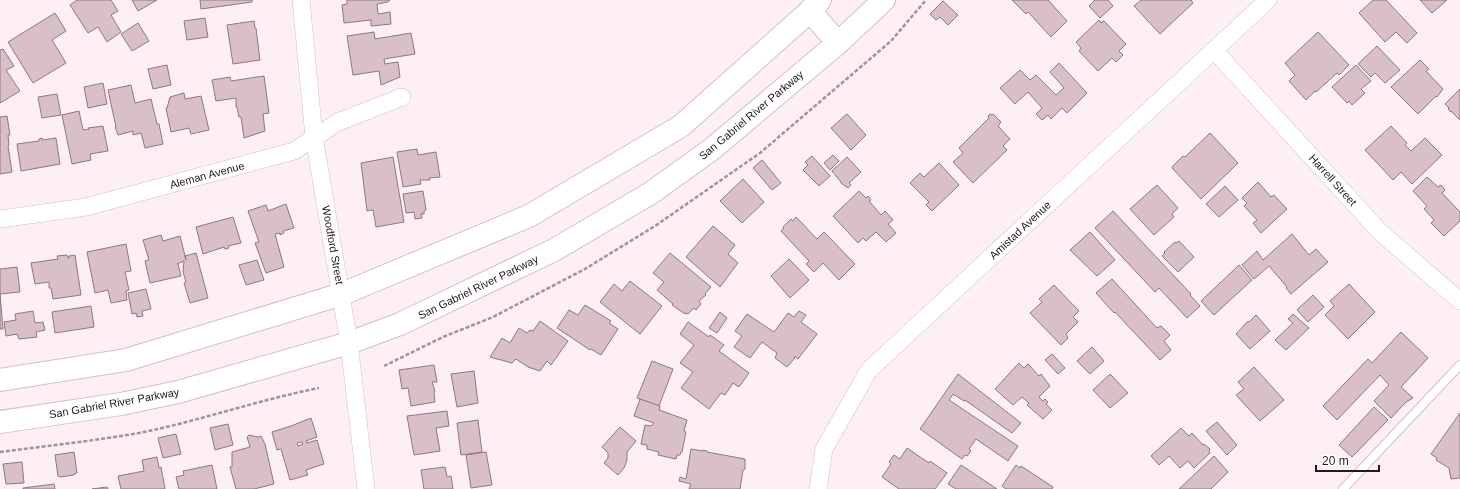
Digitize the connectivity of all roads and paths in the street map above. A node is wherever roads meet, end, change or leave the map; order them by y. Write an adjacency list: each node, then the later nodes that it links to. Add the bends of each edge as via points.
1 (301, 0): 8 (street, Woodford Street)
2 (884, 0): 5 (main road, San Gabriel River Parkway)
3 (1268, 0): 6 (street, Amistad Avenue)
4 (815, 6): 5 (main road); 10 (main road, via 681,126 529,216)
5 (838, 42): 12 (main road, San Gabriel River Parkway, via 712,149 651,194 554,250 400,324)
6 (1214, 50): 11 (street, Harrell Street, via 1380,232); 19 (street, Amistad Avenue, via 869,370 824,449)
7 (402, 97): 8 (street, Aleman Avenue, via 338,122)
8 (314, 137): 9 (street, Aleman Avenue, via 294,151 86,208); 10 (street, Woodford Street)
9 (0, 219)
10 (342, 294): 12 (street, Woodford Street); 14 (main road, via 126,360)
11 (1460, 301)
12 (349, 343): 16 (main road, San Gabriel River Parkway, via 178,392 121,404); 18 (street, Woodford Street)
13 (1460, 365): 20 (lane)
14 (0, 380)
15 (319, 388): 17 (path, via 139,433)
16 (0, 422)
17 (0, 452)
18 (366, 489)
19 (818, 489)
20 (1343, 489)

